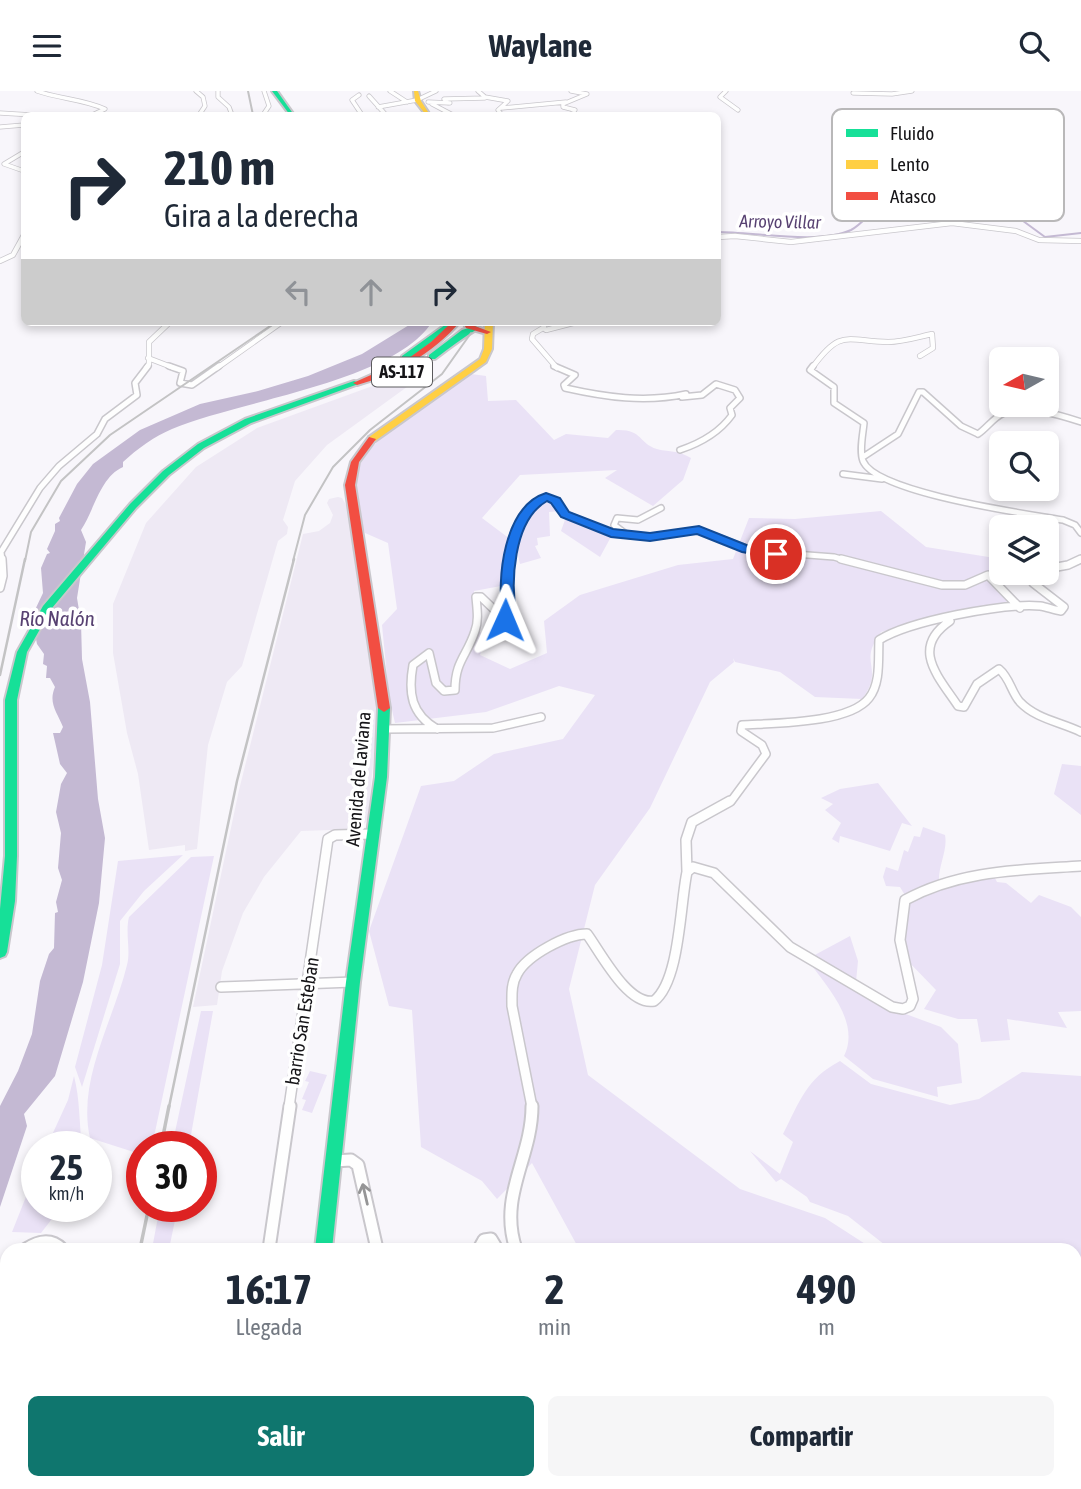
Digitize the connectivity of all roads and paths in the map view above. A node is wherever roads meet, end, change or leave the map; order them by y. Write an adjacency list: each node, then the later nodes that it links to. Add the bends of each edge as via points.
1 (37, 91): 22 (street, via 59,99 88,100 105,109)
2 (196, 91): 23 (street, via 203,97)
3 (218, 91): 24 (street)
4 (264, 91): 25 (street, via 269,106)
5 (274, 91): 26 (main road)
6 (390, 91): 16 (street)
7 (436, 91): 16 (street)
8 (478, 91): 17 (street)
9 (571, 91): 15 (street)
10 (582, 91): 15 (street)
11 (726, 91): 21 (street, via 719,97)
12 (912, 91): 13 (street)
13 (851, 92)
14 (366, 94): 19 (street); 27 (street, via 352,101)
15 (587, 94): 18 (street)
16 (421, 98): 17 (street, via 449,104 444,99); 19 (street); 29 (street)
17 (488, 98): 20 (street, via 508,101)
18 (566, 102): 20 (street); 31 (street, via 563,107)
19 (378, 107): 28 (street)
20 (502, 108): 30 (street)
21 (738, 110)
22 (98, 112)
23 (201, 112)
24 (232, 112)
25 (265, 112)
26 (290, 112)
27 (360, 112)
28 (383, 112)
29 (442, 112)
30 (500, 112)
31 (573, 112)
32 (0, 113): 33 (street)
33 (21, 114)
34 (21, 125): 35 (street)
35 (0, 127)
36 (21, 154): 37 (street, via 4,164)
37 (21, 170)
38 (721, 237): 39 (street, via 791,242 952,223 1016,231 1039,240)
39 (1081, 241)
40 (21, 242): 41 (street)
41 (0, 260)
42 (166, 326): 51 (street, via 149,342)
43 (276, 326): 51 (street, via 192,385 180,383 183,371)
44 (450, 326): 54 (main road, AS-117, via 382,370)
45 (453, 326): 52 (main road, AS-117, via 413,361)
46 (543, 326): 53 (street, via 532,339 558,369 574,374 565,388 620,397)
47 (545, 326): 48 (street, via 550,330)
48 (564, 326)
49 (481, 327): 52 (main road, AS-117, via 465,332 403,372); 73 (main road, Avenida de Laviana, via 488,349 483,360 372,439 361,450 351,474 384,698)
50 (920, 356): 60 (street, via 933,348 932,334 897,341 848,337 829,345 810,370 833,386 834,403 863,420)
51 (148, 358): 69 (street, via 147,368 135,384 137,395 105,419 97,434 59,465 19,518 1,552)
52 (319, 395): 54 (main road, AS-117)
53 (681, 396): 55 (street); 59 (street, via 705,395 716,384 736,390 740,396 725,424 704,441)
54 (296, 402): 79 (main road, AS-117, via 226,432 181,460 150,487 34,628 17,664 11,700 8,901)
55 (652, 403)
56 (1081, 422): 57 (street, via 1009,412)
57 (978, 434): 58 (street); 60 (street, via 961,426 919,391 908,406 900,433)
58 (976, 443)
59 (680, 450)
60 (863, 457): 62 (street, via 867,467)
61 (843, 474): 62 (street)
62 (886, 479): 64 (street, via 966,503 1063,520)
63 (660, 508): 65 (street, via 638,520 617,518 614,525)
64 (1081, 533)
65 (626, 534): 70 (street, via 650,537 699,530 757,552 834,557 942,585 965,585 988,575); 74 (street, via 602,531 565,514 552,498 533,504 515,534 506,579 508,621 476,597 475,632 456,671 455,690 444,691 436,683 429,653 413,665 408,689 416,714)
66 (1081, 559): 67 (street)
67 (1059, 567)
68 (1034, 585): 70 (street, via 1064,607 1061,611)
69 (0, 588)
70 (1020, 608): 71 (street)
71 (964, 616): 75 (street, via 939,628 929,650 932,669 958,706 964,707 971,689 999,669 1025,706); 78 (street, via 895,629 880,638 874,690 854,709 812,721 740,727 765,747 766,754 732,800 692,822 685,837)
72 (541, 717): 74 (street, via 493,728)
73 (384, 729): 74 (street); 76 (main road, Avenida de Laviana)
74 (437, 729)
75 (1081, 732)
76 (373, 834): 80 (main road, Avenida de Laviana); 81 (street, barrio San Esteban, via 328,839)
77 (1081, 866): 78 (street, via 988,872 905,900 898,938 914,999 903,1009 892,1007 790,947 714,873 693,867)
78 (687, 872): 89 (street, via 667,982 657,999 637,1000 629,993 587,934 577,933 555,944 526,963 513,979 516,1031 533,1102 507,1222)
79 (0, 953)
80 (353, 982): 81 (street); 83 (main road, Avenida de Laviana)
81 (308, 984): 82 (street); 86 (street, barrio San Esteban)
82 (221, 987)
83 (334, 1161): 87 (main road, Avenida de Laviana); 88 (street, one-way to 83, via 358,1165 351,1160)
84 (37, 1243): 85 (street)
85 (56, 1243)
86 (270, 1243)
87 (324, 1243)
88 (376, 1243)
89 (514, 1243)

